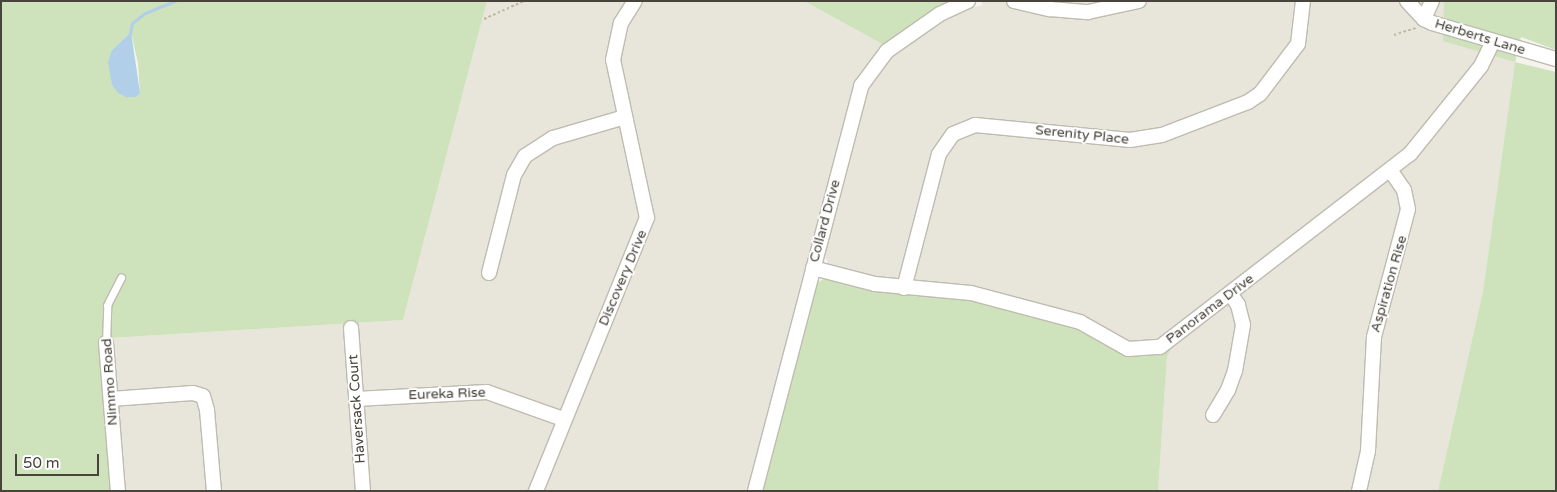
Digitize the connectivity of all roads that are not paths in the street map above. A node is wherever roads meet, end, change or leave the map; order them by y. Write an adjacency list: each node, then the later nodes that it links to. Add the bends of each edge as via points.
1 (635, 1): 11 (street, Discovery Drive, via 621,23 614,48 615,73)
2 (968, 1): 13 (street, Collard Drive, via 940,14 894,46 865,77)
3 (1139, 1): 7 (street, via 1088,12)
4 (1302, 1): 16 (street, Serenity Place, via 1298,44 1260,94 1248,102 1171,132 1140,141 975,126 953,134 939,154)
5 (1407, 1): 8 (street)
6 (1432, 1): 8 (street, Herberts Lane)
7 (1023, 2)
8 (1424, 19): 9 (street, Herberts Lane)
9 (1494, 41): 10 (street, Herberts Lane); 12 (street, Panorama Drive, via 1481,66 1421,144)
10 (1556, 59)
11 (625, 117): 14 (street, via 553,138 525,156 514,175); 23 (street, Discovery Drive, via 647,218)
12 (1390, 170): 17 (street, Panorama Drive); 29 (street, Aspiration Rise, via 1404,190 1408,209 1374,337 1368,451)
13 (813, 268): 16 (street, Panorama Drive); 28 (street, Collard Drive)
14 (489, 273)
15 (121, 277): 19 (lane, Nimmo Road, via 107,305)
16 (904, 288): 17 (street, Panorama Drive, via 958,290 1064,317 1095,328 1128,349 1137,351 1150,350 1167,342)
17 (1230, 294): 22 (street, via 1238,305 1243,325 1235,371)
18 (351, 328): 21 (street, Haversack Court)
19 (106, 343): 20 (street, Nimmo Road)
20 (111, 399): 24 (street, Nimmo Road); 25 (street, via 193,393 203,396)
21 (356, 399): 23 (street, Eureka Rise, via 487,392); 26 (street, Haversack Court)
22 (1213, 415)
23 (563, 419): 27 (street, Discovery Drive)
24 (118, 491)
25 (214, 491)
26 (363, 491)
27 (536, 491)
28 (756, 491)
29 (1359, 491)

